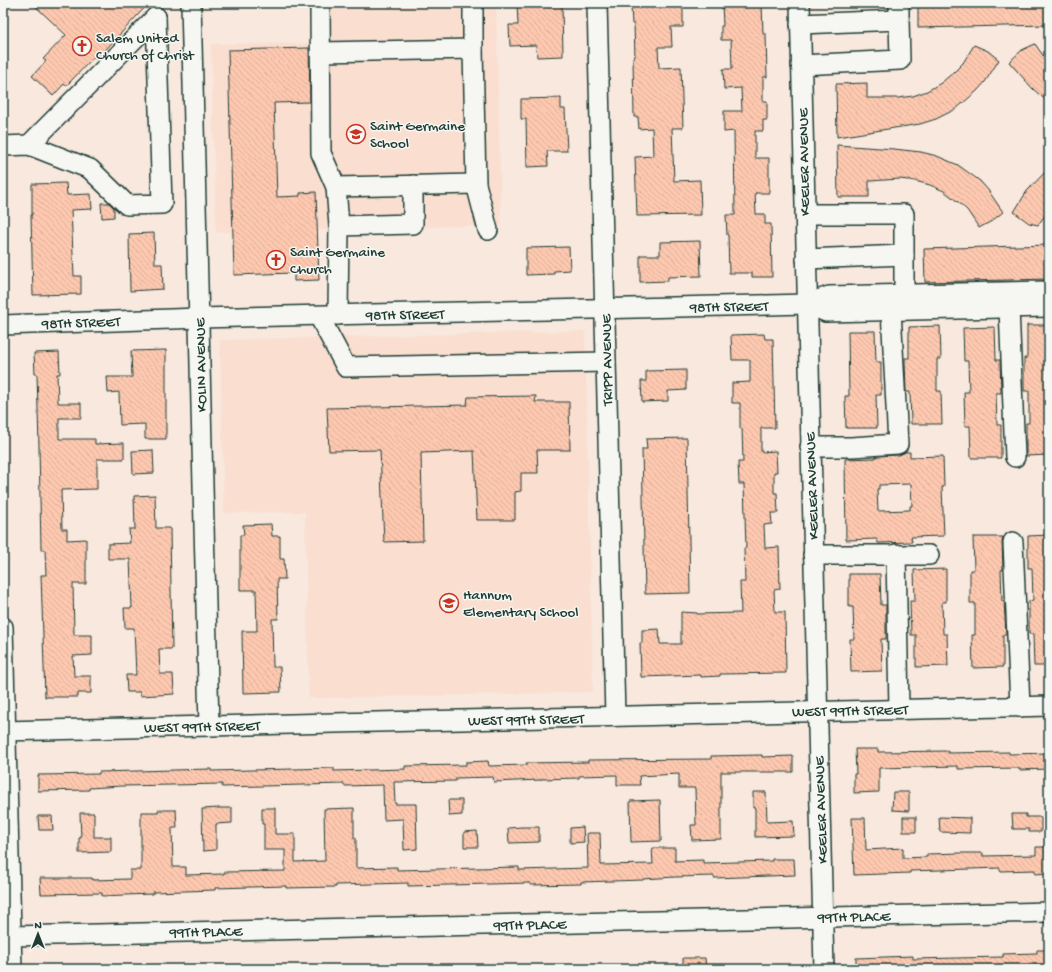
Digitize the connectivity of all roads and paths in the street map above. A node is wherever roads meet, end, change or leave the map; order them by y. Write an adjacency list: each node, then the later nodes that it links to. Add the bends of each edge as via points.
1 (191, 3): 30 (street, KOLIN AVENUE)
2 (320, 3): 9 (street)
3 (473, 3): 8 (street)
4 (597, 3): 26 (street, TRIPP AVENUE)
5 (800, 3): 7 (street, KEELER AVENUE)
6 (899, 12): 7 (street); 10 (street, via 900,60)
7 (800, 24): 10 (street, KEELER AVENUE)
8 (473, 48): 9 (street); 13 (street)
9 (320, 52): 15 (street, via 320,154)
10 (801, 65): 16 (street, KEELER AVENUE)
11 (30, 145): 11 (street, via 90,169 128,205 162,204 156,17); 12 (street)
12 (3, 146)
13 (476, 184): 14 (street); 18 (street)
14 (413, 185): 15 (street); 17 (street, via 413,224)
15 (336, 187): 17 (street)
16 (805, 214): 19 (street, via 904,214); 20 (street, KEELER AVENUE)
17 (339, 226): 28 (street)
18 (488, 230)
19 (904, 255): 20 (street); 22 (street)
20 (806, 259): 23 (street, KEELER AVENUE)
21 (1049, 291): 22 (street)
22 (904, 294): 23 (street, via 828,296)
23 (807, 304): 26 (street, 98TH STREET); 27 (street, via 826,312); 33 (street, KEELER AVENUE)
24 (1049, 307): 25 (street)
25 (1009, 308): 27 (street); 34 (street)
26 (604, 309): 28 (street, 98TH STREET); 32 (street, TRIPP AVENUE)
27 (891, 310): 33 (street, via 898,444)
28 (338, 315): 29 (street, 98TH STREET)
29 (319, 316): 30 (street, 98TH STREET); 32 (street, via 346,367)
30 (199, 318): 31 (street, 98TH STREET); 45 (street, KOLIN AVENUE)
31 (3, 325)
32 (606, 362): 44 (street, TRIPP AVENUE)
33 (810, 448): 37 (street, KEELER AVENUE)
34 (1014, 457)
35 (1013, 542): 41 (street)
36 (896, 554): 37 (street); 38 (street); 42 (street)
37 (813, 555): 43 (street, KEELER AVENUE)
38 (929, 555)
39 (3, 627): 46 (street)
40 (1049, 706): 41 (street, WEST 99TH STREET)
41 (1020, 707): 42 (street, WEST 99TH STREET)
42 (899, 709): 43 (street, WEST 99TH STREET)
43 (817, 711): 44 (street, WEST 99TH STREET); 48 (street, KEELER AVENUE)
44 (615, 716): 45 (street, WEST 99TH STREET)
45 (210, 726): 46 (street, WEST 99TH STREET)
46 (4, 731): 49 (street)
47 (1049, 912): 48 (street, 99TH PLACE)
48 (823, 917): 49 (street, 99TH PLACE); 51 (street, KEELER AVENUE)
49 (11, 936): 50 (street)
50 (12, 969)
51 (824, 969)

